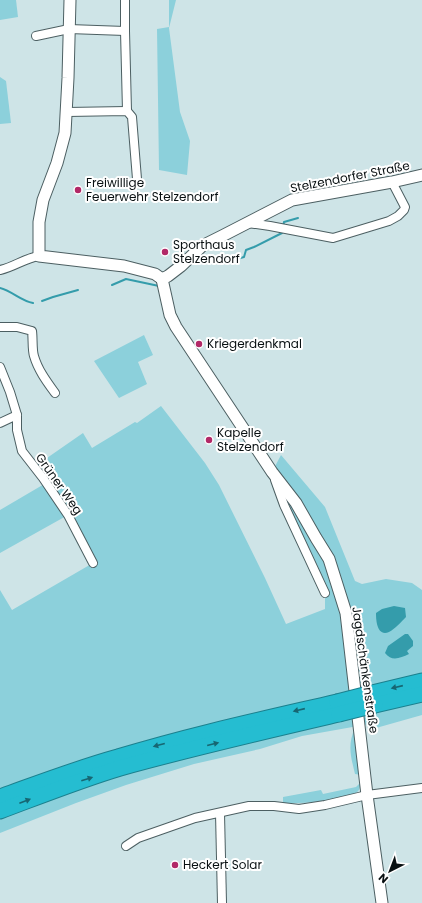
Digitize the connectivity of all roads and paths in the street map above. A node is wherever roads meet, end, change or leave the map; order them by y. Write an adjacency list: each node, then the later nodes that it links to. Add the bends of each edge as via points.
1 (70, 0): 3 (main road)
2 (125, 0): 4 (street)
3 (69, 29): 4 (street); 5 (street); 7 (main road)
4 (124, 31): 6 (street)
5 (36, 36)
6 (127, 111): 7 (street); 9 (street, via 132,117)
7 (67, 112): 12 (main road, via 65,133 57,163 43,200 39,222)
8 (422, 176): 10 (main road, Stelzendorfer Straße)
9 (137, 179)
10 (392, 182): 11 (main road, Stelzendorfer Straße, via 292,200); 11 (street, via 405,207 398,216 333,238)
11 (248, 223): 14 (main road, Stelzendorfer Straße, via 202,246)
12 (39, 256): 13 (street, via 30,257); 14 (main road, via 124,266 155,274)
13 (0, 270)
14 (162, 279): 20 (main road, Jagdschänkenstraße, via 170,315 176,327)
15 (0, 327): 17 (street, via 17,327 32,331 33,356)
16 (0, 367): 18 (street, Grüner Weg)
17 (55, 393)
18 (17, 415): 19 (street); 21 (street, Grüner Weg, via 17,430 22,451 68,515)
19 (0, 423)
20 (272, 472): 22 (street, Jagdschänkenstraße, via 284,505); 28 (main road, Jagdschänkenstraße, via 296,503 329,558 346,613)
21 (93, 563)
22 (325, 593)
23 (422, 682): 25 (highway, one-way to 25)
24 (422, 694): 25 (highway)
25 (374, 699): 26 (highway, bridge)
26 (338, 708): 29 (highway, one-way to 29, via 239,724 49,778); 30 (highway, one-way to 26, via 119,769)
27 (422, 788): 28 (street)
28 (367, 795): 31 (street, via 299,809 249,806); 34 (main road, Jagdschänkenstraße)
29 (0, 797)
30 (0, 811)
31 (220, 813): 32 (street, via 195,818 138,838); 33 (street)
32 (126, 846)
33 (222, 903)
34 (382, 903)

